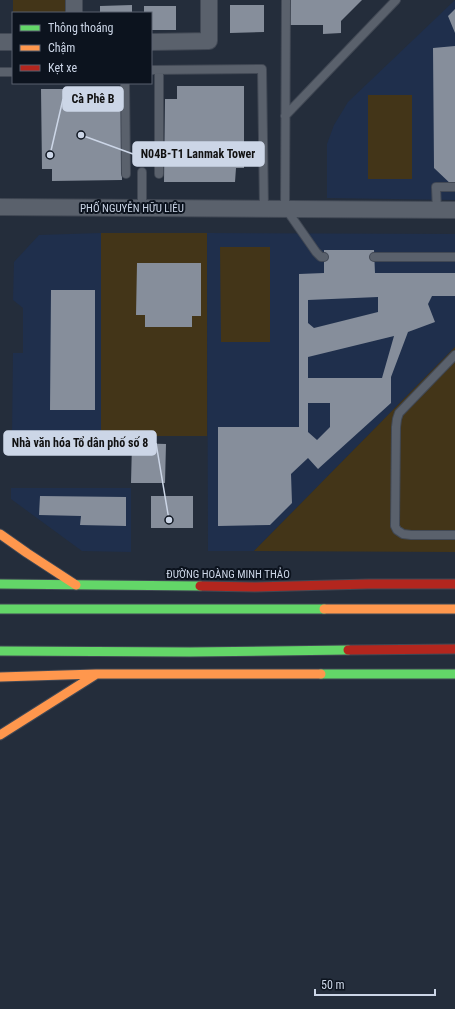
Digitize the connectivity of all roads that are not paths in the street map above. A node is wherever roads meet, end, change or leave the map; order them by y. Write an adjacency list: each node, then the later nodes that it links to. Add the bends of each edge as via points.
1 (74, 0): 5 (street)
2 (209, 0): 8 (street, via 209,41)
3 (286, 0): 13 (lane)
4 (396, 0): 13 (lane)
5 (74, 12)
6 (0, 42): 7 (street)
7 (12, 42)
8 (152, 42)
9 (155, 70): 16 (lane); 20 (lane, via 262,69)
10 (0, 72): 11 (lane)
11 (12, 72)
12 (125, 84): 15 (lane)
13 (285, 116): 21 (lane)
14 (142, 172): 19 (lane)
15 (126, 174)
16 (160, 174)
17 (455, 187): 22 (lane, via 436,187)
18 (0, 207): 19 (street, PHỐ NGUYỄN HỮU LIÊU)
19 (142, 207): 20 (street, PHỐ NGUYỄN HỮU LIÊU)
20 (264, 209): 21 (street, PHỐ NGUYỄN HỮU LIÊU)
21 (286, 209): 22 (street, PHỐ NGUYỄN HỮU LIÊU); 24 (lane, via 316,252)
22 (437, 210): 23 (street, PHỐ NGUYỄN HỮU LIÊU)
23 (455, 210)
24 (324, 257)
25 (374, 257): 26 (lane)
26 (455, 257)
27 (455, 355): 29 (lane, via 399,413 396,427 395,526 403,534 411,536)
28 (0, 534): 32 (main road)
29 (455, 535)
30 (0, 584): 32 (main road, ĐƯỜNG HOÀNG MINH THẢO)
31 (455, 584): 33 (main road, ĐƯỜNG HOÀNG MINH THẢO, via 368,584)
32 (76, 585): 33 (main road, ĐƯỜNG HOÀNG MINH THẢO)
33 (255, 598): 34 (main road, ĐƯỜNG HOÀNG MINH THẢO); 35 (main road, ĐƯỜNG HOÀNG MINH THẢO)
34 (0, 609)
35 (455, 609)
36 (455, 649): 38 (main road, via 198,652)
37 (0, 651): 38 (main road)
38 (96, 663): 39 (main road); 40 (main road); 41 (main road)
39 (455, 674)
40 (0, 677)
41 (0, 736)

